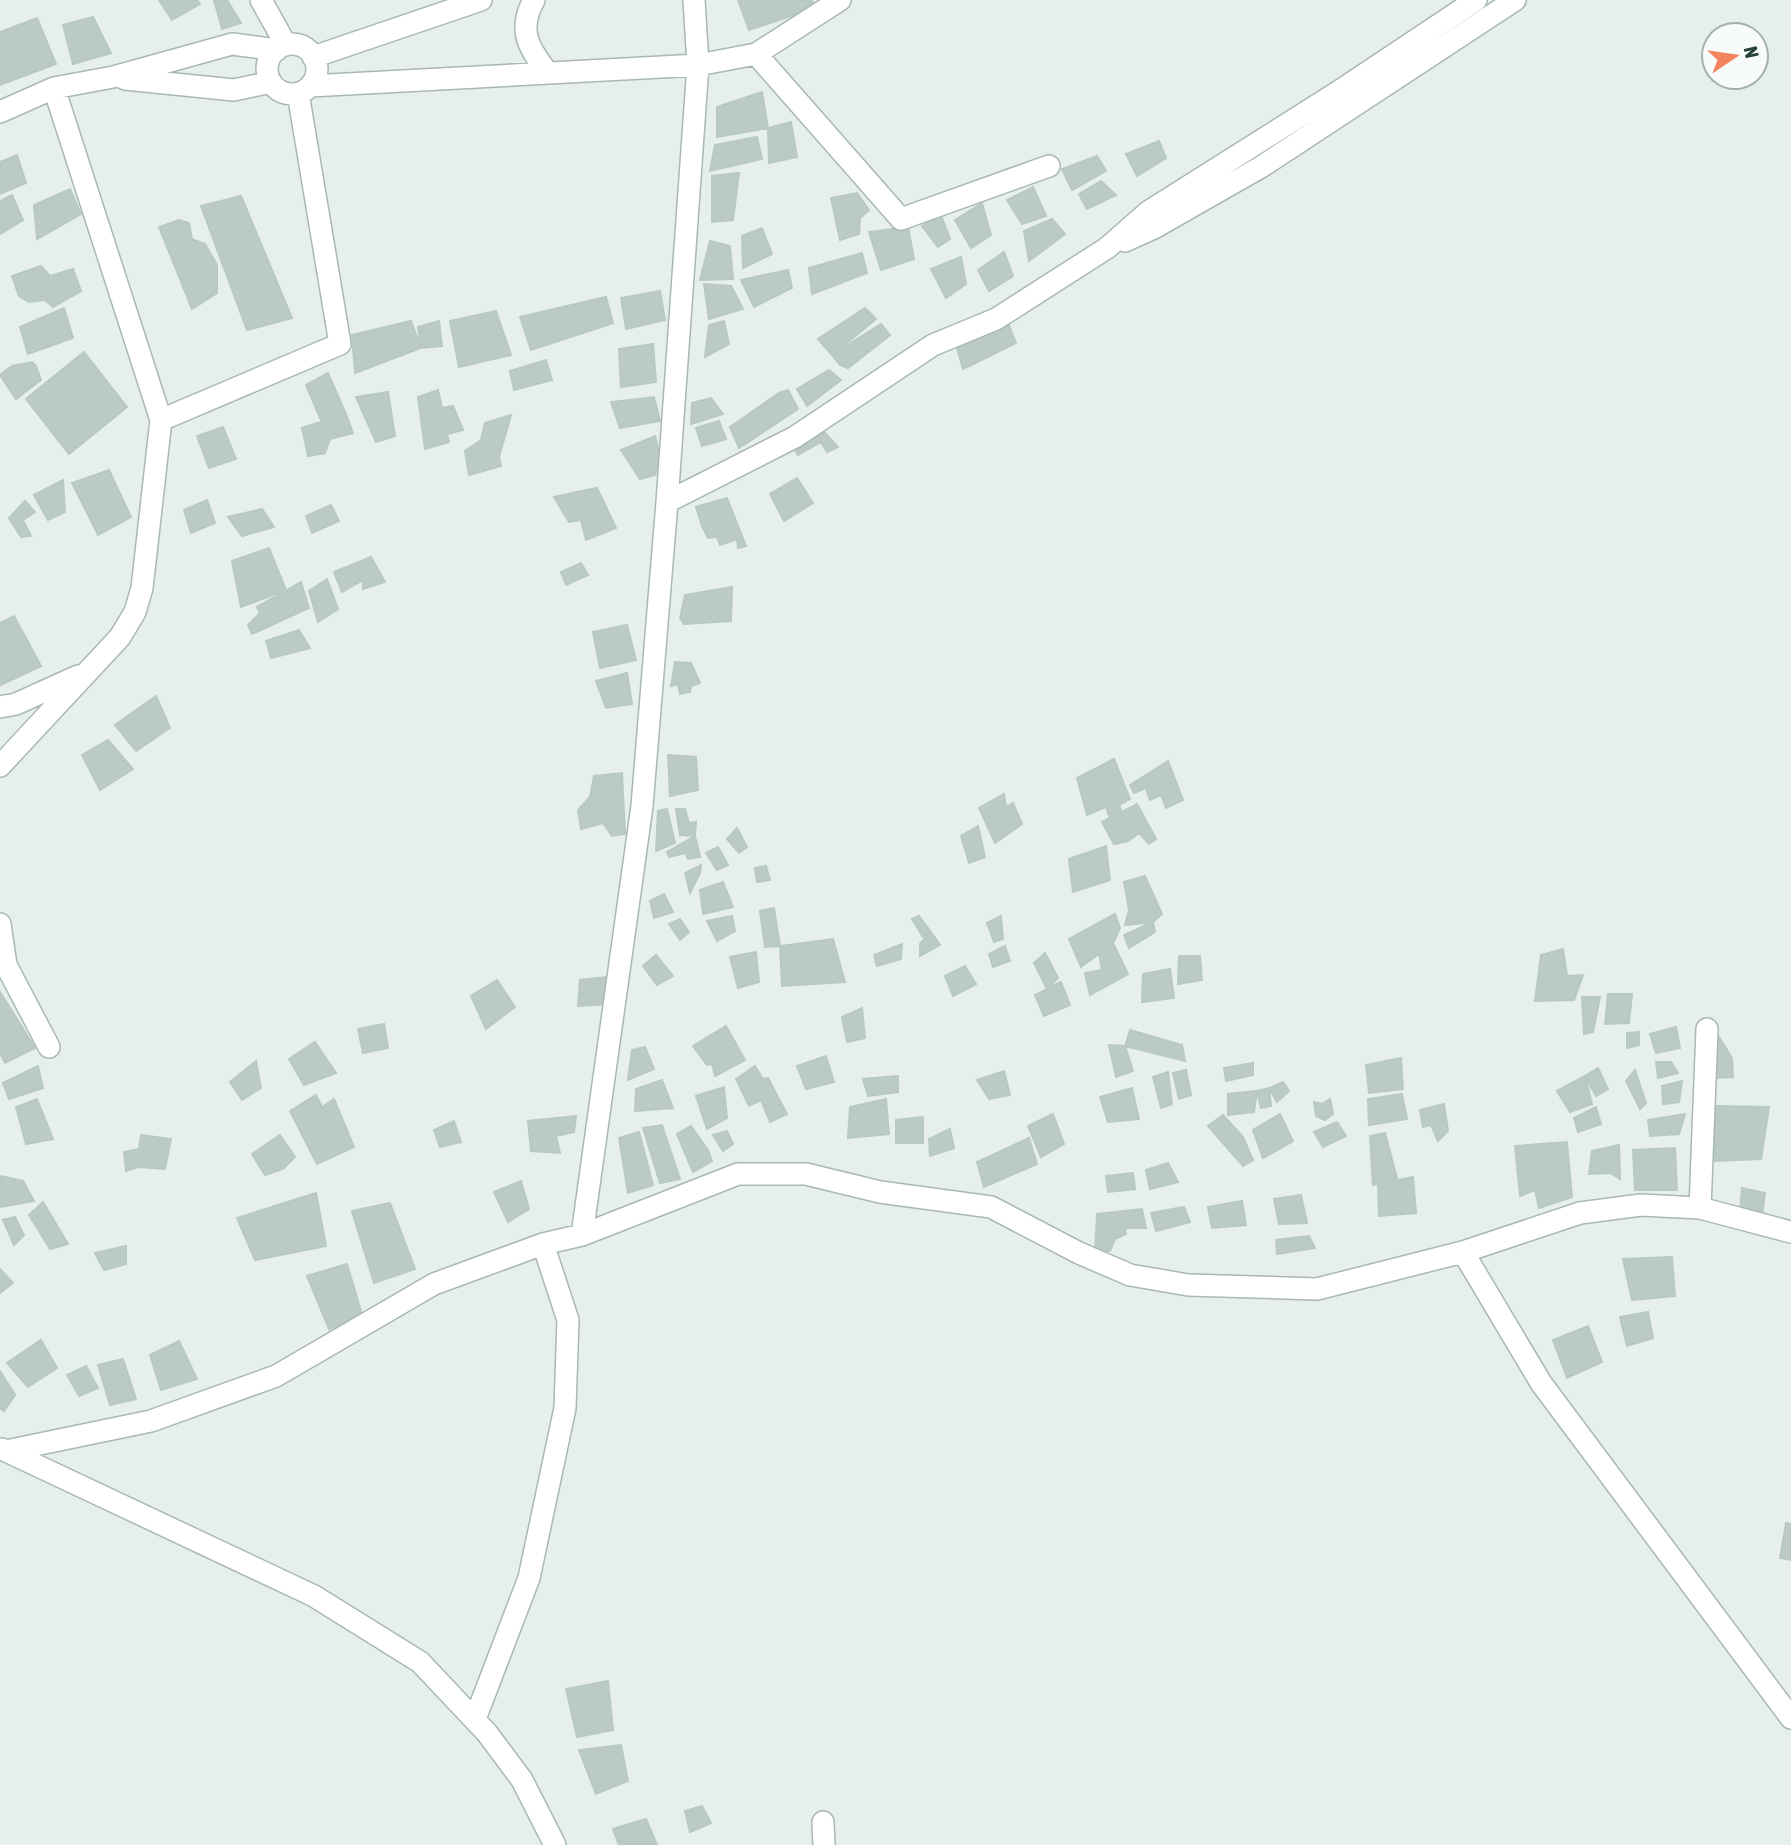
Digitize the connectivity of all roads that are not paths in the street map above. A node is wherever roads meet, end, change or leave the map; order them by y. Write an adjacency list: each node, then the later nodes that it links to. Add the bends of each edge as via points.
1 (261, 0): 8 (street)
2 (481, 0): 10 (street)
3 (534, 0): 12 (street, via 526,15 526,30 530,47)
4 (694, 0): 11 (street)
5 (840, 0): 9 (street)
6 (1476, 0): 19 (street, via 1147,212)
7 (1515, 0): 19 (street, via 1261,167 1154,228)
8 (282, 48): 10 (street, via 301,47); 13 (street, via 232,44); 14 (street, via 270,57)
9 (756, 54): 11 (street); 18 (street, via 901,219)
10 (313, 57): 16 (street, via 316,72)
11 (698, 65): 12 (street); 21 (street)
12 (548, 74): 16 (street)
13 (113, 78): 14 (street, via 234,90); 15 (street)
14 (271, 82): 16 (street, via 282,92)
15 (54, 88): 17 (street); 20 (street)
16 (304, 90): 20 (street, via 340,344)
17 (0, 112)
18 (1049, 166)
19 (1107, 248): 21 (street, via 996,320 933,345 795,438)
20 (161, 420): 22 (street, via 142,588 135,612 120,637)
21 (667, 502): 31 (street, via 642,806)
22 (87, 672): 23 (street); 24 (street)
23 (0, 707)
24 (0, 765)
25 (0, 924): 26 (street)
26 (3, 967): 28 (street)
27 (1706, 1029): 29 (street)
28 (48, 1047)
29 (1700, 1208): 30 (street); 33 (street, via 1641,1205 1580,1213)
30 (1791, 1232)
31 (582, 1235): 32 (street); 33 (street, via 738,1174 806,1174 880,1192 991,1206 1130,1275 1188,1285 1317,1289)
32 (542, 1244): 34 (street, via 434,1284 276,1376 151,1421); 36 (street, via 568,1320 565,1408 528,1578)
33 (1462, 1252): 35 (street, via 1541,1382)
34 (3, 1450): 36 (street, via 314,1596 420,1662)
35 (1788, 1706)
36 (474, 1719): 38 (street, via 522,1780)
37 (823, 1822): 39 (street)
38 (555, 1845)
39 (824, 1845)

